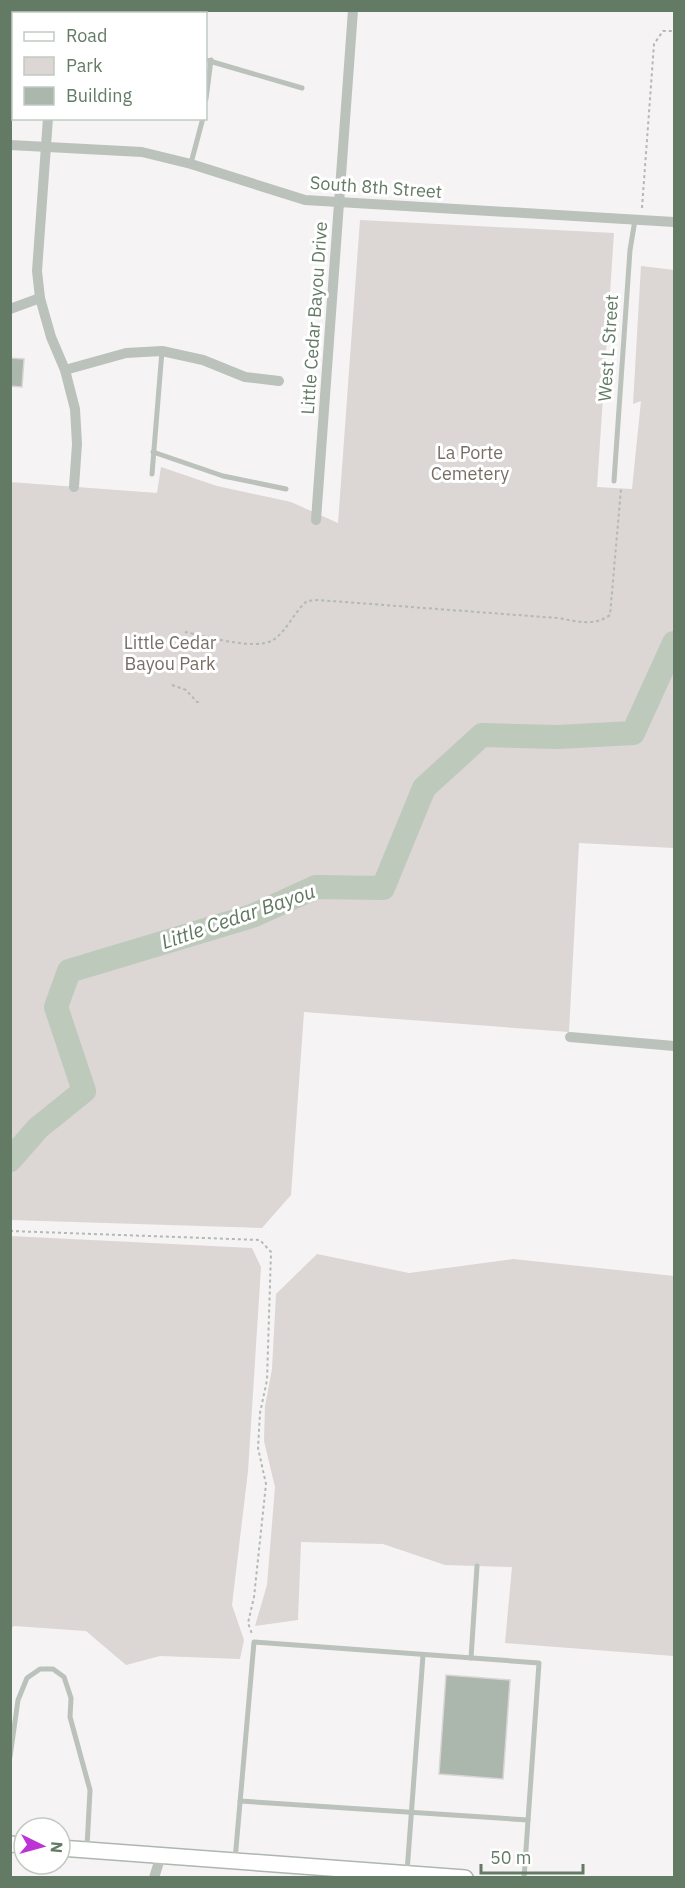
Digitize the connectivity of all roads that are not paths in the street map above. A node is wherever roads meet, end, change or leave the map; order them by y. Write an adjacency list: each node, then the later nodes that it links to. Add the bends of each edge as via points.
1 (353, 10): 10 (street, Little Cedar Bayou Drive)
2 (208, 60): 3 (lane); 4 (lane)
3 (207, 80)
4 (302, 88)
5 (48, 120): 8 (street)
6 (202, 120): 9 (lane)
7 (10, 145): 8 (street, South 8th Street)
8 (46, 147): 9 (street, South 8th Street, via 142,152); 13 (street, via 37,271)
9 (191, 164): 10 (street, South 8th Street, via 305,200)
10 (339, 203): 11 (street, South 8th Street); 23 (street, Little Cedar Bayou Drive)
11 (638, 218): 12 (street, South 8th Street); 20 (lane, West L Street, via 630,249)
12 (675, 222)
13 (40, 298): 14 (street); 16 (street)
14 (10, 309)
15 (162, 351): 16 (street, via 126,353); 17 (street, via 203,360 245,377); 18 (lane)
16 (65, 370): 21 (street, via 76,426)
17 (279, 381)
18 (153, 452): 19 (lane); 22 (lane, via 223,476)
19 (152, 474)
20 (614, 481)
21 (74, 487)
22 (286, 489)
23 (316, 520)
24 (570, 1037): 25 (street)
25 (675, 1046)
26 (477, 1566): 28 (lane)
27 (423, 1655): 28 (lane); 30 (lane, via 254,1642); 31 (lane)
28 (471, 1658): 32 (lane, via 539,1663)
29 (10, 1757): 34 (lane, via 18,1700 27,1678 40,1669 53,1669 64,1677 71,1698 70,1717 90,1790)
30 (240, 1801): 31 (lane); 36 (lane)
31 (411, 1813): 32 (lane); 37 (lane)
32 (528, 1820): 40 (lane)
33 (72, 1849): 34 (main road)
34 (87, 1850): 35 (main road)
35 (161, 1855): 36 (main road); 38 (street)
36 (234, 1861): 37 (main road)
37 (407, 1873): 39 (main road)
38 (154, 1878)
39 (465, 1878)
40 (524, 1878)

